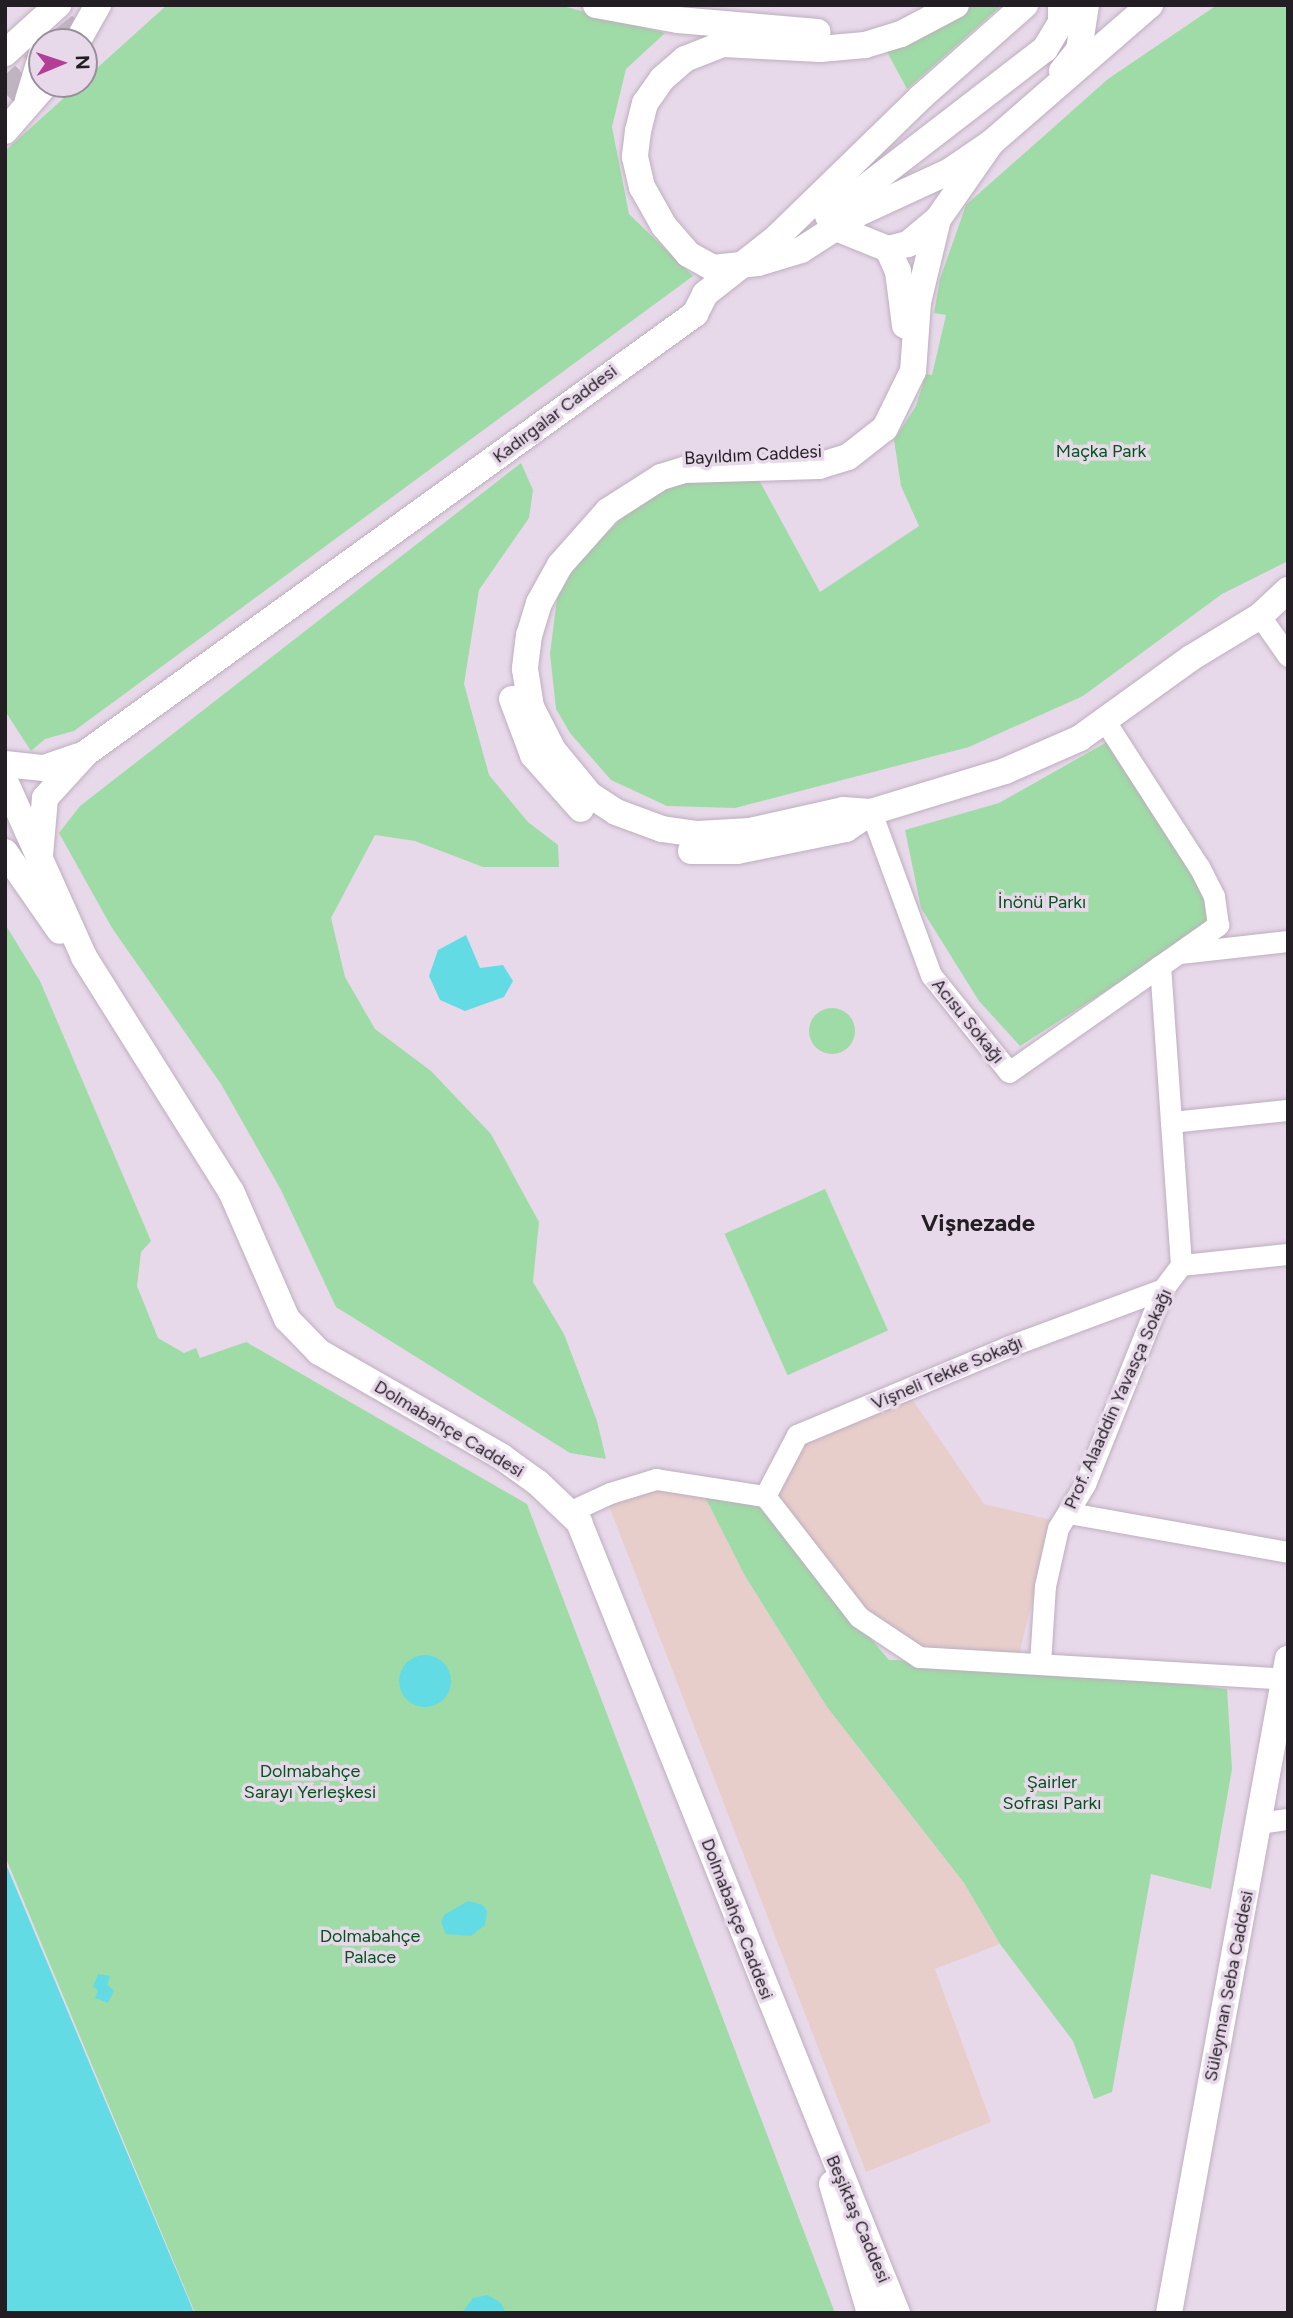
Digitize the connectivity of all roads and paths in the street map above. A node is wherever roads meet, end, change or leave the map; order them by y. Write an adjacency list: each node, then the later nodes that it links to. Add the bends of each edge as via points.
1 (98, 5): 10 (main road)
2 (596, 5): 3 (main road, via 678,20 809,32 857,29)
3 (926, 5)
4 (956, 5): 21 (main road, via 901,34 865,45 809,49 723,44 705,48 662,79 645,103 635,157 650,207 688,254 713,268)
5 (1026, 5): 21 (main road, via 921,97 775,239)
6 (1061, 5): 20 (main road, via 1060,22 1045,49 809,230)
7 (1086, 5): 14 (main road, via 1079,50)
8 (1150, 5): 14 (main road, via 1077,72)
9 (44, 18): 11 (main road)
10 (85, 28)
11 (5, 53)
12 (28, 98): 15 (main road)
13 (33, 98): 15 (main road)
14 (1034, 104): 16 (main road, Kadırgalar Caddesi)
15 (13, 120)
16 (991, 143): 17 (main road, Bayıldım Caddesi); 18 (main road, Kadırgalar Caddesi, via 950,171)
17 (938, 219): 19 (main road, via 908,244); 30 (main road, Bayıldım Caddesi, via 918,302 913,370 885,428 848,457 818,466 684,470 634,490 608,511 560,565 539,603 525,669 531,707 552,750 573,779 616,812 662,829 698,834 750,831 843,810)
18 (835, 228): 19 (main road); 20 (main road, Kadırgalar Caddesi)
19 (887, 249): 30 (main road, Bayıldım Caddesi, via 903,293 902,355 893,388 866,425 831,451 684,456 632,477 586,514 540,571 513,638 511,671 513,707 533,755 550,779 588,815 637,838 684,850 737,852 846,828)
20 (782, 256): 21 (main road, Kadırgalar Caddesi)
21 (740, 266): 27 (main road, Kadırgalar Caddesi, via 705,294 695,314)
22 (1288, 590): 24 (main road, Bayıldım Caddesi)
23 (1288, 608): 24 (main road, Bayıldım Caddesi)
24 (1260, 616): 25 (street); 26 (main road, Bayıldım Caddesi, via 1191,658)
25 (1288, 656)
26 (1105, 720): 30 (main road, Bayıldım Caddesi, via 1048,754 1005,771); 34 (street, Acısu Sokağı, via 1214,896 1218,925)
27 (86, 753): 28 (main road, Kadırgalar Caddesi, via 44,768); 32 (main road, Kadırgalar Caddesi, via 45,798)
28 (5, 764)
29 (5, 781): 32 (main road)
30 (871, 811): 36 (street, Acısu Sokağı, via 931,975 1009,1072)
31 (5, 852): 35 (main road, via 37,901)
32 (40, 866): 35 (main road)
33 (1288, 941): 34 (street, Acısu Sokağı)
34 (1181, 953): 36 (street, Acısu Sokağı)
35 (84, 957): 43 (main road, Dolmabahçe Caddesi, via 231,1191 279,1306 303,1338 352,1372 502,1457)
36 (1160, 966): 38 (street)
37 (1288, 1110): 38 (street)
38 (1171, 1122): 40 (street)
39 (1288, 1254): 40 (street)
40 (1181, 1265): 41 (street, Prof. Alaaddin Yavasça Sokağı)
41 (1163, 1289): 42 (street, Vişneli Tekke Sokağı, via 1007,1347 797,1435); 44 (street, Prof. Alaaddin Yavasça Sokağı, via 1134,1369)
42 (765, 1496): 43 (street, via 656,1479); 46 (street, via 859,1617 919,1657)
43 (571, 1511): 50 (main road, Dolmabahçe Caddesi, via 592,1546)
44 (1069, 1513): 45 (street); 46 (street, Prof. Alaaddin Yavasça Sokağı, via 1058,1528 1045,1586)
45 (1288, 1552)
46 (1040, 1663): 47 (street)
47 (1286, 1672): 49 (main road, Süleyman Seba Caddesi)
48 (1288, 1819): 49 (street)
49 (1259, 1824): 53 (main road, Süleyman Seba Caddesi)
50 (824, 2138): 51 (main road, Beşiktaş Caddesi, via 841,2225); 52 (main road, Beşiktaş Caddesi)
51 (870, 2313)
52 (897, 2313)
53 (1169, 2313)

